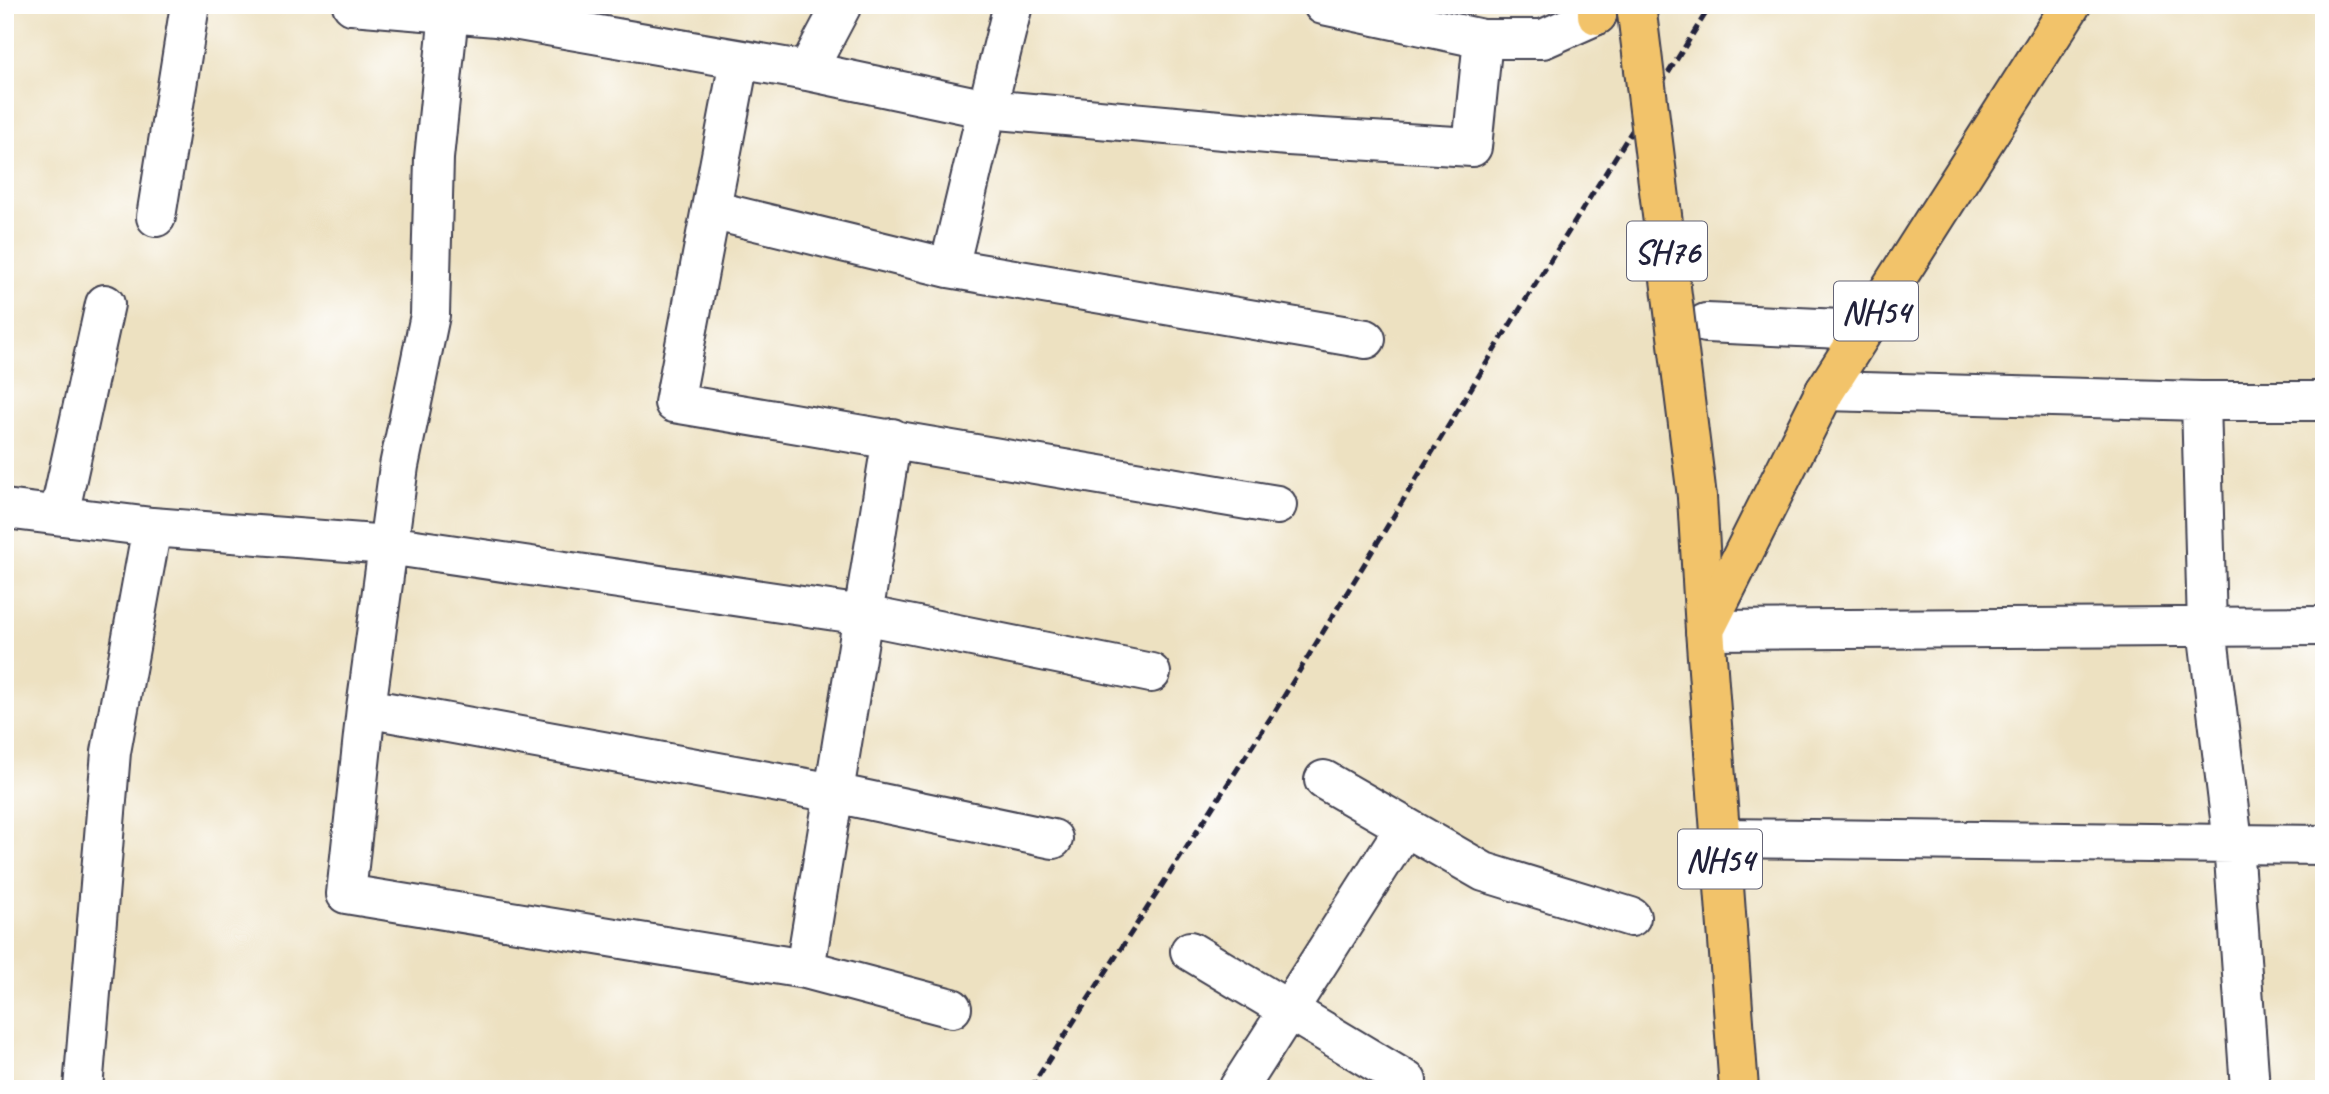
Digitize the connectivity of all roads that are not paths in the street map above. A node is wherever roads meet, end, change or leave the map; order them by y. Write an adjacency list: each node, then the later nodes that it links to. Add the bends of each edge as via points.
1 (190, 5): 16 (street)
2 (352, 5): 10 (street)
3 (842, 5): 13 (street)
4 (1013, 5): 14 (street)
5 (1323, 5): 11 (street)
6 (1636, 5): 34 (main road, SH76, bridge, via 1697,497)
7 (2071, 5): 20 (main road, NH54)
8 (1597, 10): 11 (street, via 1542,39)
9 (499, 11): 10 (street); 12 (street)
10 (449, 13): 30 (street, via 434,158 430,315 398,466)
11 (1483, 39): 14 (street, via 1472,147 1288,136)
12 (739, 61): 13 (street); 15 (street)
13 (807, 71): 14 (street)
14 (986, 108): 17 (street)
15 (711, 210): 17 (street); 25 (street, via 674,402)
16 (156, 217)
17 (949, 268): 21 (street)
18 (104, 304): 28 (street)
19 (1706, 323): 20 (street)
20 (1864, 330): 22 (main road, NH54)
21 (1366, 339)
22 (1825, 391): 23 (street); 34 (main road, NH54)
23 (2201, 401): 24 (street); 33 (street)
24 (2324, 401)
25 (892, 438): 26 (street); 31 (street)
26 (1278, 505)
27 (5, 509): 28 (street)
28 (59, 515): 29 (street)
29 (152, 527): 30 (street); 50 (street, via 111,752)
30 (388, 545): 31 (street); 36 (street)
31 (863, 615): 35 (street); 38 (street)
32 (2324, 626): 33 (street)
33 (2207, 628): 34 (street); 42 (street)
34 (1704, 629): 41 (main road, NH54)
35 (1150, 673)
36 (366, 708): 38 (street); 46 (street, via 346,894)
37 (1324, 780): 39 (street)
38 (834, 793): 40 (street); 46 (street)
39 (1405, 827): 44 (street, via 1484,872); 48 (street)
40 (1052, 838)
41 (1719, 838): 42 (street); 52 (main road, NH54)
42 (2233, 843): 43 (street); 53 (street)
43 (2324, 845)
44 (1631, 916)
45 (1190, 951): 48 (street)
46 (805, 969): 47 (street)
47 (952, 1008)
48 (1288, 1010): 49 (street); 51 (street)
49 (1407, 1081)
50 (83, 1089)
51 (1238, 1089)
52 (1739, 1089)
53 (2250, 1089)

